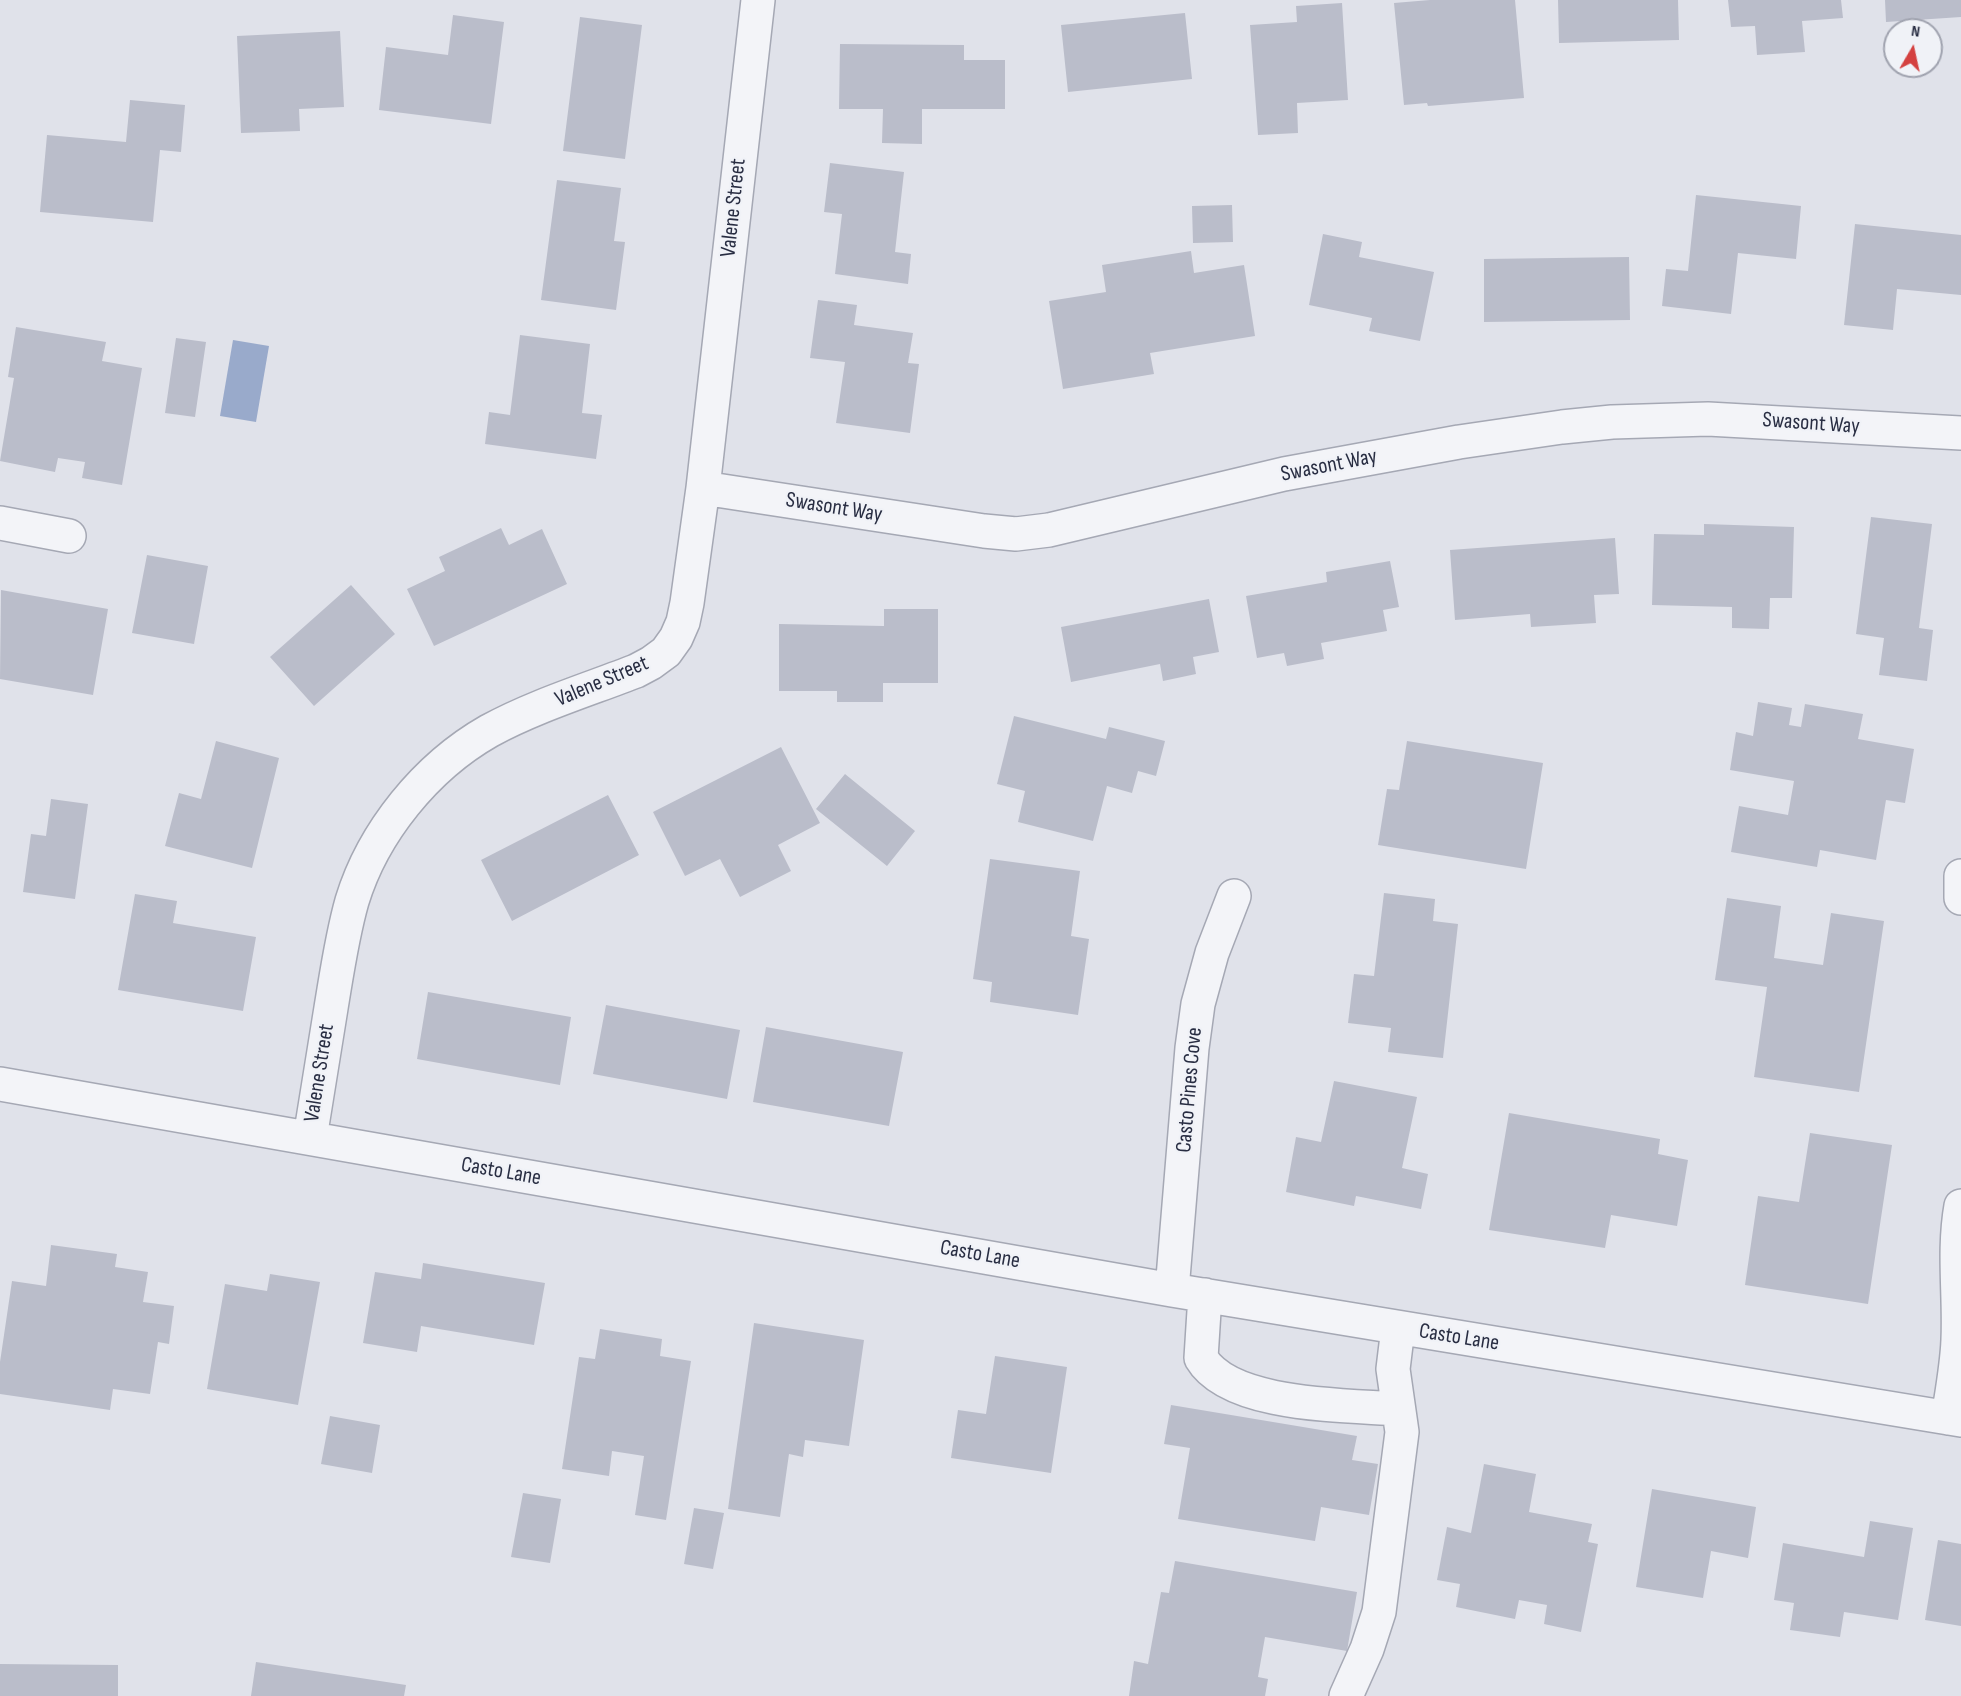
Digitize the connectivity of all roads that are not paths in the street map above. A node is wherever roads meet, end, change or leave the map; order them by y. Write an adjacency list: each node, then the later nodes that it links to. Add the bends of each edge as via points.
1 (758, 0): 3 (street, Valene Street)
2 (1961, 434): 3 (street, Swasont Way, via 1708,419 1640,420 1562,428 1459,442 1284,474 1049,530 1016,534)
3 (703, 488): 10 (street, Valene Street, via 683,622 666,652 636,671 488,732 430,777 384,833 353,899 344,934)
4 (0, 523): 5 (street)
5 (69, 536)
6 (1961, 876): 8 (street)
7 (1234, 896): 12 (street, Casto Pines Cove, via 1198,1004)
8 (1961, 898)
9 (0, 1084): 10 (street, Casto Lane)
10 (310, 1138): 12 (street, Casto Lane)
11 (1961, 1206): 16 (street, via 1957,1241)
12 (1172, 1290): 13 (street, Casto Lane)
13 (1205, 1295): 14 (street, Casto Lane); 15 (street, via 1201,1358 1206,1367 1225,1381 1287,1400)
14 (1398, 1328): 15 (street, via 1393,1369); 16 (street, Casto Lane)
15 (1398, 1409): 17 (street, via 1402,1432 1379,1612)
16 (1955, 1419)
17 (1346, 1696)

